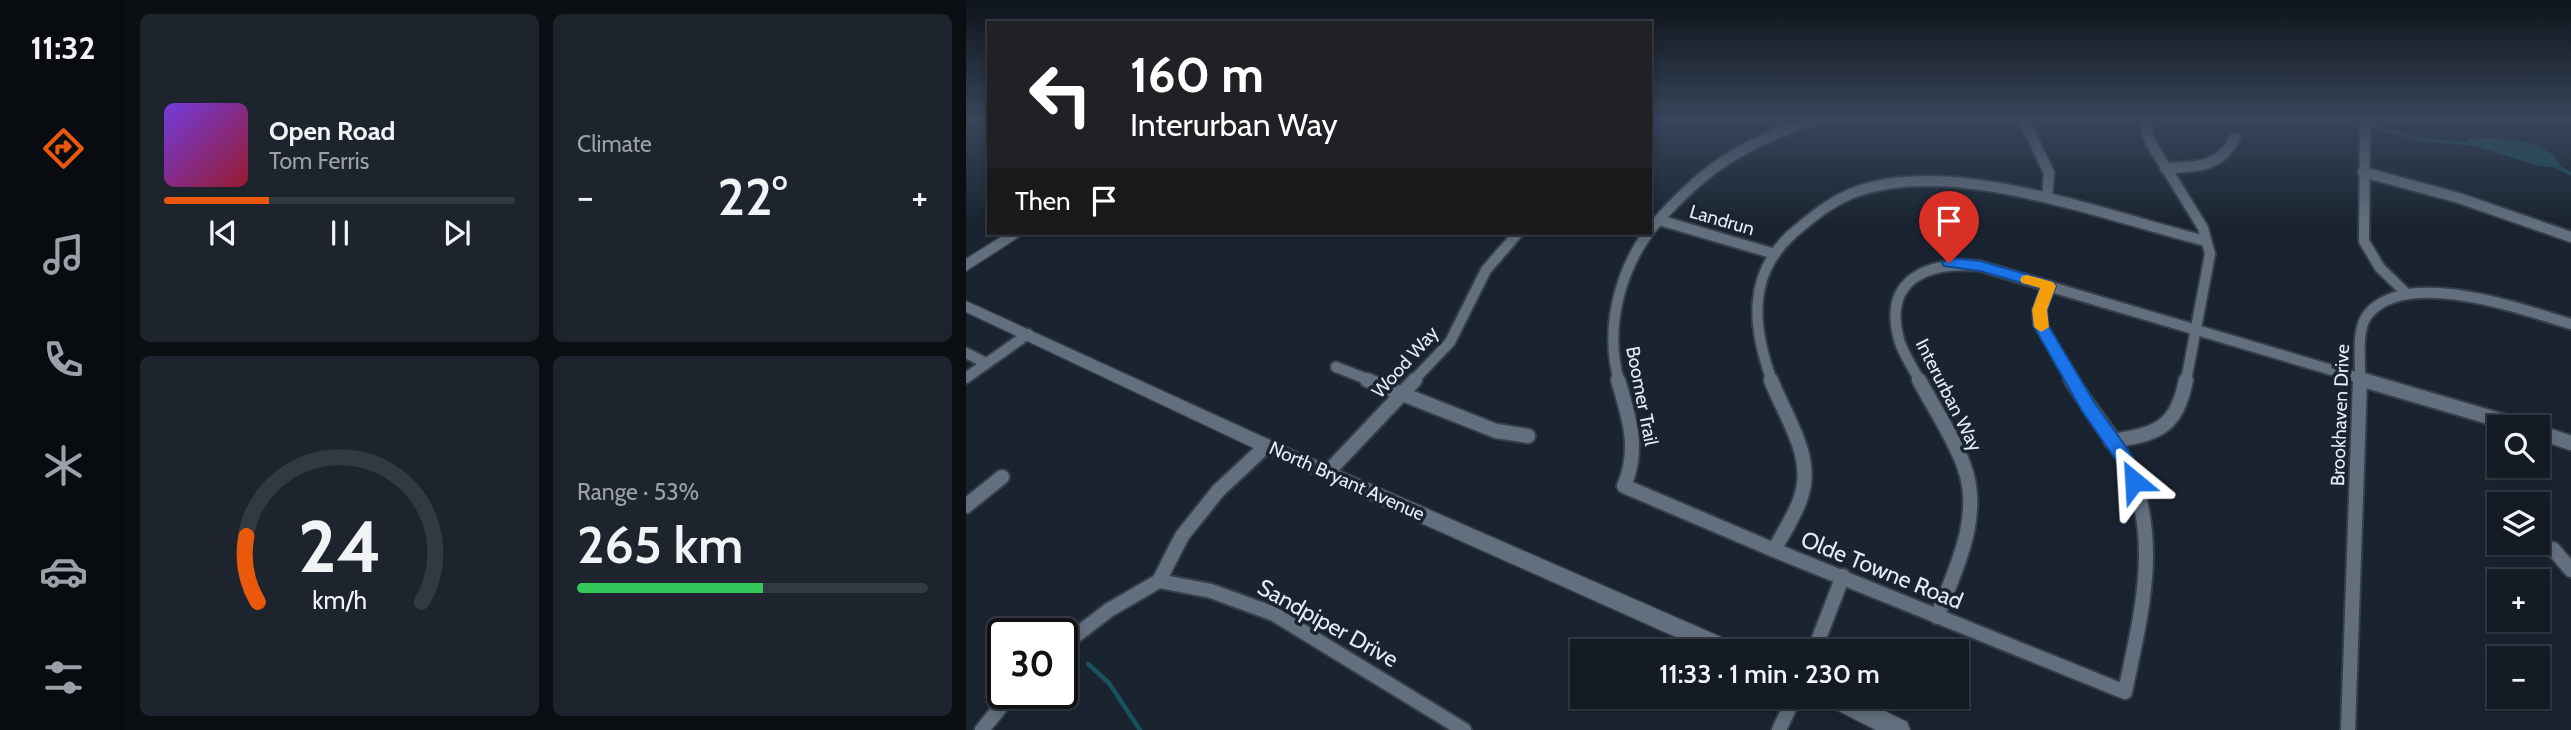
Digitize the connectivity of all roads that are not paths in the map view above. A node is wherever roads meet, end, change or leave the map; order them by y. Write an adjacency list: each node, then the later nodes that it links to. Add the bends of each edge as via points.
1 (1739, 154): 9 (street, Boomer Trail, via 1686,189)
2 (2040, 154): 8 (street, via 2049,173)
3 (2158, 154): 6 (street)
4 (2227, 154): 6 (street, via 2214,163)
5 (2364, 154): 7 (street)
6 (2165, 168): 15 (street, via 2203,228)
7 (2363, 172): 14 (street, via 2459,198); 19 (street, via 2364,241 2380,268)
8 (2047, 198): 15 (street); 16 (street, via 1951,180 1892,184 1834,202 1797,228)
9 (1659, 220): 10 (street, Boomer Trail); 16 (street, Landrun)
10 (1652, 228)
11 (1014, 235): 17 (main road)
12 (1516, 235): 29 (street, Wood Way, via 1486,270 1451,342)
13 (1646, 235): 38 (street, Boomer Trail, via 1626,278 1612,342 1635,442 1633,471)
14 (2571, 237)
15 (2206, 241): 22 (street, via 2210,254)
16 (1775, 254): 41 (street, via 1757,303 1755,323 1781,405 1802,452 1805,479)
17 (966, 266)
18 (2048, 286): 22 (street, Interurban Way); 33 (street, via 2039,310 2040,325); 45 (street, Interurban Way, via 1980,266 1949,263 1919,273 1897,295 1895,328 1901,345 1964,466 1970,490 1962,552)
19 (2407, 294): 21 (street, Brookhaven Drive, via 2463,296); 28 (street, Brookhaven Drive, via 2369,313 2362,328)
20 (966, 306): 23 (street, North Bryant Avenue)
21 (2571, 324)
22 (2197, 328): 28 (street, Interurban Way); 33 (street, via 2186,390 2173,419 2141,436)
23 (1028, 334): 25 (street); 35 (street, North Bryant Avenue)
24 (966, 353): 25 (street)
25 (986, 363): 27 (street)
26 (1336, 367): 29 (street)
27 (966, 378)
28 (2361, 378): 30 (street, Interurban Way); 56 (street, Brookhaven Drive)
29 (1402, 394): 31 (street, via 1496,430); 36 (street, Wood Way)
30 (2487, 416)
31 (1528, 436)
32 (2550, 436): 34 (street)
33 (2111, 440): 45 (street, Olde Towne Road, via 2143,503 2150,551 2125,692)
34 (2571, 443)
35 (1266, 446): 36 (street, North Bryant Avenue); 44 (street, via 1218,491 1182,536)
36 (1327, 472): 47 (street, North Bryant Avenue)
37 (1002, 477): 39 (street)
38 (1624, 486): 41 (street, Olde Towne Road)
39 (966, 506)
40 (2553, 549): 42 (street)
41 (1774, 551): 43 (street, Olde Towne Road)
42 (2571, 570)
43 (1843, 576): 45 (street, Olde Towne Road); 48 (street)
44 (1159, 581): 46 (street); 53 (street, Sandpiper Drive, via 1211,591 1273,614)
45 (1937, 617)
46 (1078, 634)
47 (1703, 639)
48 (1819, 639)
49 (999, 709): 52 (street)
50 (1789, 709): 54 (street)
51 (1856, 709): 55 (street)
52 (982, 730)
53 (1464, 730)
54 (1779, 730)
55 (1899, 730)
56 (2348, 730)

